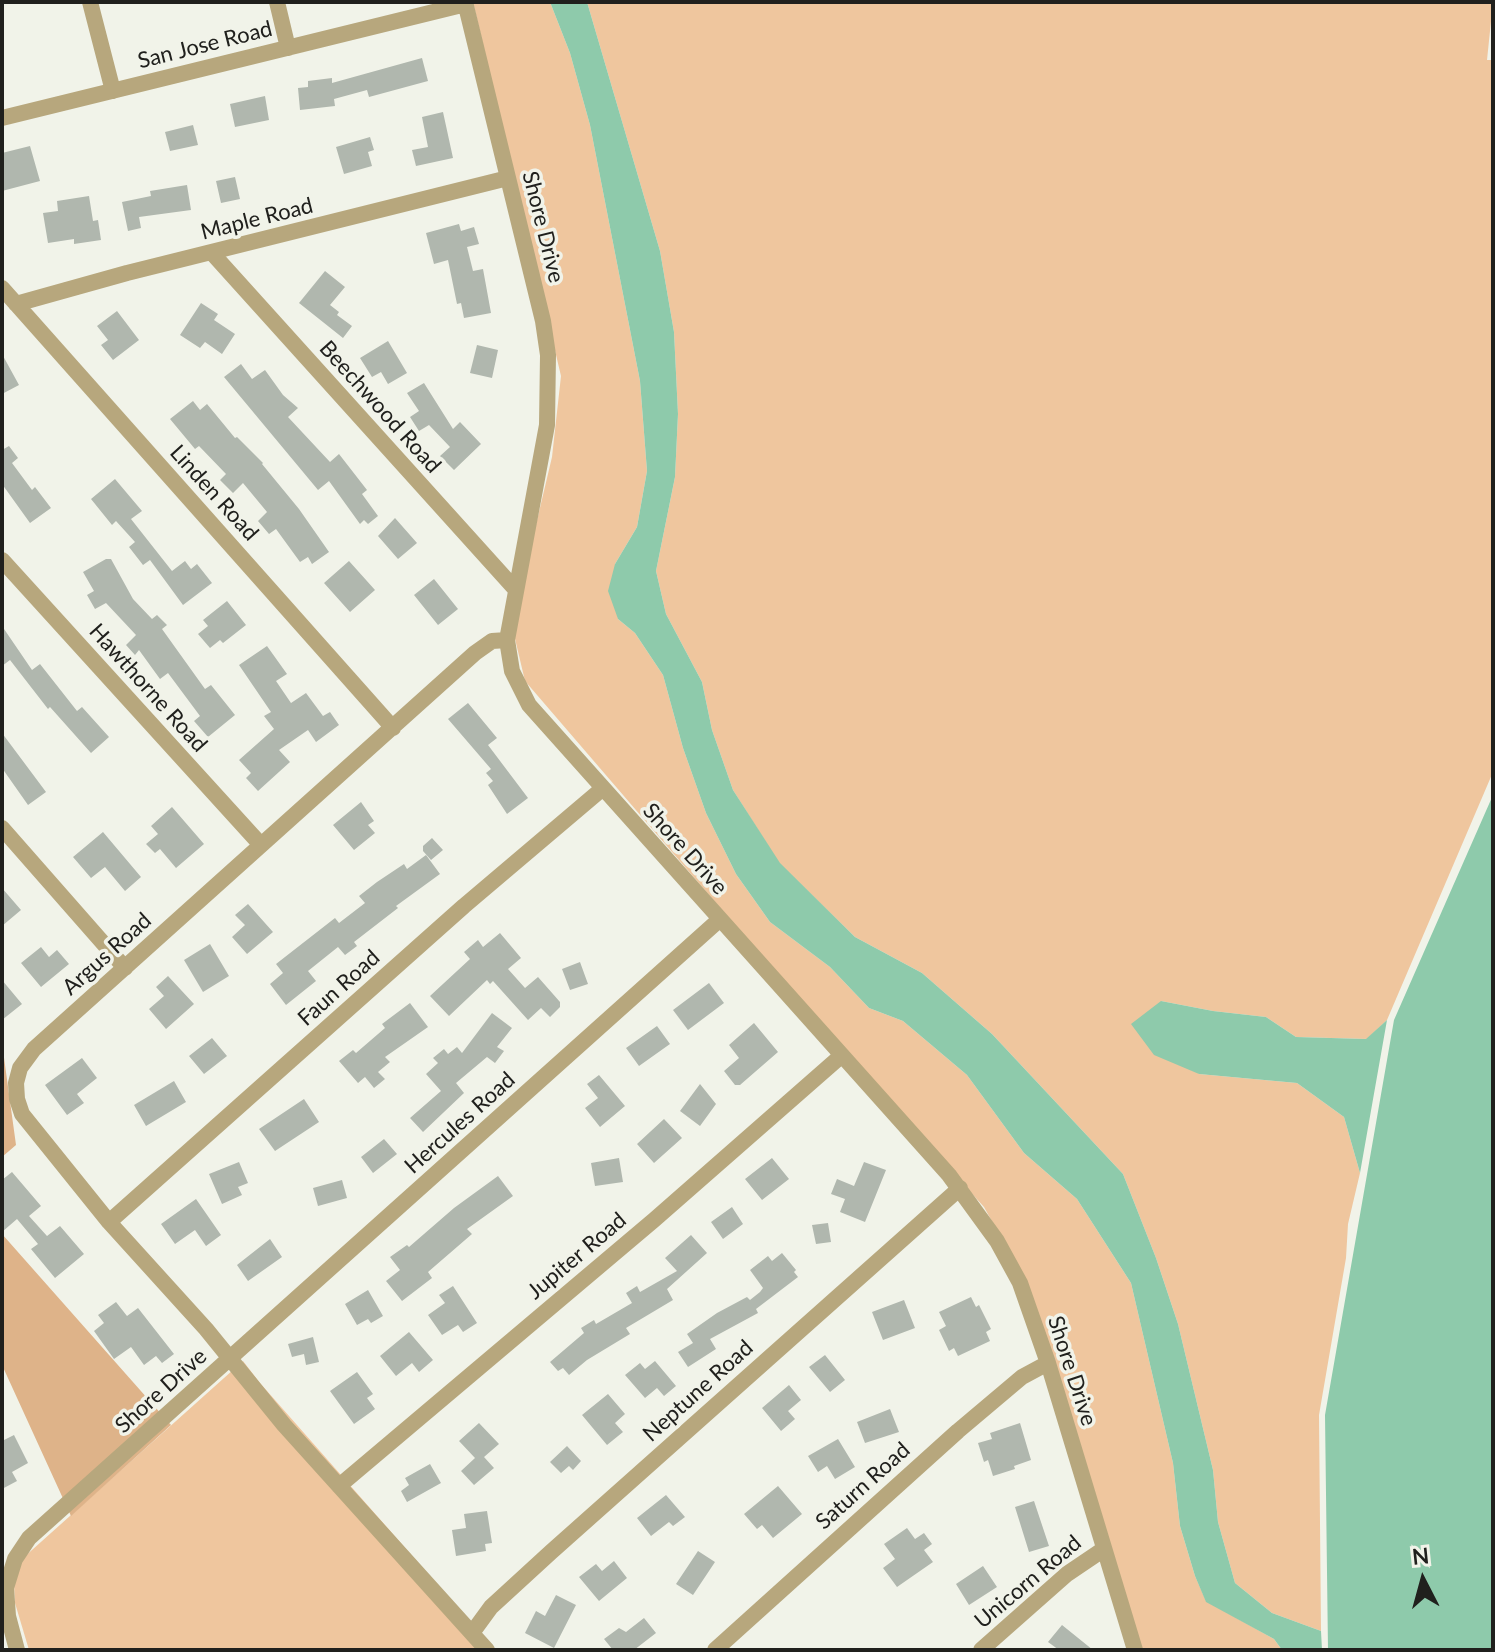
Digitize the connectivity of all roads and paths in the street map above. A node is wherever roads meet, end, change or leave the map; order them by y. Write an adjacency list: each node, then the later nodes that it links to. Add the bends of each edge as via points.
1 (90, 2): 5 (street)
2 (277, 2): 4 (street)
3 (466, 3): 4 (street, San Jose Road); 7 (street, Shore Drive)
4 (288, 48): 5 (street, San Jose Road)
5 (113, 91): 6 (street, San Jose Road)
6 (2, 118)
7 (508, 178): 8 (street, Maple Road); 12 (street, Shore Drive, via 543,321 549,390)
8 (212, 253): 10 (street, Maple Road); 12 (street, Beechwood Road)
9 (2, 288): 10 (street, Linden Road)
10 (16, 304): 14 (street, Linden Road)
11 (2, 560): 17 (street, Hawthorne Road)
12 (516, 590): 13 (street, Shore Drive)
13 (507, 640): 14 (street, Argus Road, via 492,641 475,653); 15 (street, Shore Drive, via 512,671 529,705)
14 (393, 728): 17 (street, Argus Road)
15 (602, 789): 18 (street, Shore Drive); 22 (street, Faun Road)
16 (2, 828): 19 (street)
17 (261, 845): 19 (street, Argus Road)
18 (719, 920): 20 (street, Shore Drive); 23 (street, Hercules Road)
19 (125, 968): 22 (street, Argus Road, via 34,1049 16,1083 22,1114)
20 (841, 1056): 21 (street, Shore Drive); 25 (street, Jupiter Road)
21 (960, 1188): 24 (street, Shore Drive, via 1020,1283); 28 (street, Neptune Road, via 551,1552 491,1607)
22 (109, 1222): 23 (street, Argus Road)
23 (229, 1359): 25 (street, Shore Drive); 27 (street, Shore Drive)
24 (1048, 1363): 26 (street, Shore Drive); 31 (street, Saturn Road, via 1022,1377 958,1431)
25 (339, 1486): 28 (street, Shore Drive)
26 (1104, 1549): 32 (street, Unicorn Road, via 1067,1574); 33 (street, Shore Drive)
27 (8, 1555): 29 (street, Shore Drive, via 6,1598)
28 (472, 1633): 30 (street, Shore Drive)
29 (17, 1650)
30 (487, 1650)
31 (715, 1650)
32 (981, 1650)
33 (1135, 1650)

